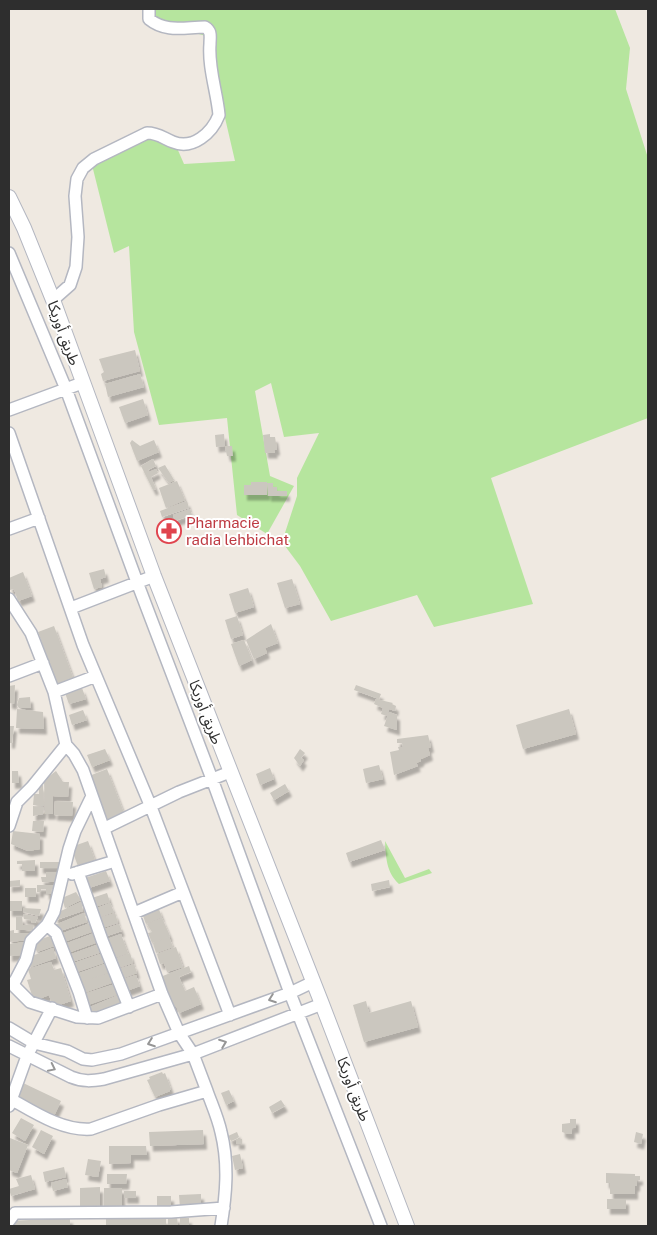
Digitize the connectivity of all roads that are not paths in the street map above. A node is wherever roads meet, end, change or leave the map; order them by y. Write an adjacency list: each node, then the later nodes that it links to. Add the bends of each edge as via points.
1 (149, 9): 4 (street, via 149,19 158,26 208,29 219,115 216,125 188,144 147,133 94,159 83,168 77,179 75,196 76,267 70,286)
2 (9, 197): 4 (street, طريق أوريكا)
3 (9, 253): 6 (street)
4 (53, 300): 5 (street, طريق أوريكا)
5 (82, 383): 6 (street); 11 (street, طريق أوريكا)
6 (66, 389): 7 (street); 12 (street)
7 (9, 410)
8 (9, 434): 9 (street)
9 (39, 518): 10 (street); 14 (street)
10 (9, 529)
11 (154, 576): 12 (street); 20 (street, طريق أوريكا)
12 (137, 582): 14 (street); 21 (street)
13 (9, 599): 15 (street, via 31,633)
14 (71, 608): 17 (street)
15 (43, 664): 16 (street); 18 (street)
16 (9, 676)
17 (96, 676): 18 (street); 23 (street)
18 (54, 692): 19 (street)
19 (66, 745): 22 (street, via 83,770); 24 (street, via 17,802)
20 (230, 772): 21 (street); 32 (street, طريق أوريكا)
21 (212, 779): 23 (street); 34 (street)
22 (92, 796): 25 (street); 28 (street, via 75,831)
23 (151, 807): 25 (street); 29 (street)
24 (9, 826)
25 (105, 828): 26 (street)
26 (115, 860): 27 (street); 30 (street)
27 (78, 872): 28 (street); 37 (street)
28 (63, 877): 31 (street, via 54,912)
29 (183, 892): 30 (street); 40 (street)
30 (134, 913): 35 (street)
31 (47, 925): 33 (street, via 31,941 26,960); 41 (street, via 56,933)
32 (313, 982): 34 (street); 36 (street, طريق أوريكا)
33 (11, 984): 38 (street, via 30,1002)
34 (290, 993): 39 (street); 40 (street, one-way to 40)
35 (162, 994): 37 (street); 43 (street)
36 (322, 1004): 39 (street); 54 (street, طريق أوريكا)
37 (129, 1007): 41 (street, via 98,1018)
38 (52, 1008): 41 (street); 44 (street)
39 (298, 1014): 46 (street, one-way to 39); 53 (street)
40 (230, 1015): 43 (street)
41 (87, 1018)
42 (9, 1028): 44 (street)
43 (179, 1033): 44 (street, one-way to 44, via 122,1054 92,1060); 46 (street)
44 (34, 1043): 47 (street)
45 (9, 1046): 47 (street)
46 (193, 1054): 47 (street, one-way to 46, via 71,1077 90,1082); 48 (street)
47 (27, 1056): 49 (street)
48 (207, 1091): 49 (street, via 82,1130); 50 (street, via 225,1154)
49 (10, 1102)
50 (224, 1208): 51 (street, via 171,1212 15,1213); 52 (street)
51 (9, 1221)
52 (221, 1226)
53 (381, 1226)
54 (407, 1226)

